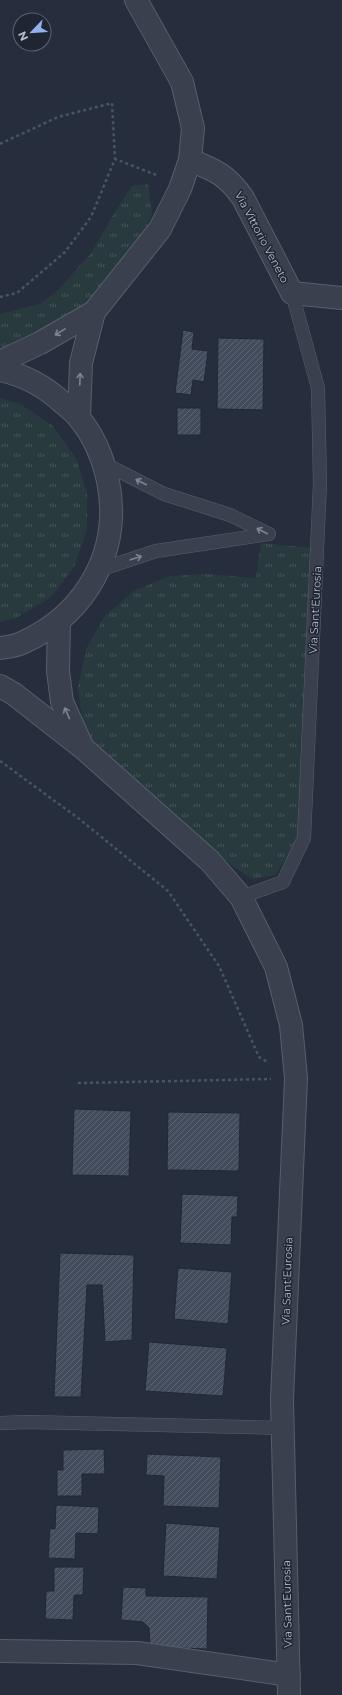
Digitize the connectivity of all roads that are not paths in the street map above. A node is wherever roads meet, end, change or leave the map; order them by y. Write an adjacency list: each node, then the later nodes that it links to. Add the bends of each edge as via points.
1 (136, 0): 2 (street, via 182,82 193,128)
2 (190, 160): 3 (street, Via Vittorio Veneto, via 222,175 234,185); 5 (street, via 180,189 160,229)
3 (292, 293): 4 (street); 15 (lane, Via Sant'Eurosia, via 318,388 320,459 304,838 283,882)
4 (342, 298)
5 (94, 312): 6 (street, one-way to 6, via 40,344); 8 (street, one-way to 5, via 81,363)
6 (0, 362)
7 (0, 370): 8 (street, via 13,373 49,391)
8 (79, 418): 9 (street, via 94,440)
9 (104, 464): 10 (street, via 112,499 110,536); 10 (lane, one-way to 9, via 156,552 269,534 230,515 164,494)
10 (99, 570): 11 (street, via 82,598)
11 (60, 621): 12 (street, via 23,643); 14 (street, Via Sant'Eurosia, one-way to 11, via 62,702 58,671)
12 (0, 648)
13 (0, 686): 14 (street, Via Sant'Eurosia)
14 (83, 748): 15 (street, Via Sant'Eurosia, via 210,861)
15 (241, 897): 17 (street, Via Sant'Eurosia, via 276,967 291,1025 296,1078 282,1399)
16 (0, 1423): 17 (lane)
17 (283, 1428): 19 (street, Via Sant'Eurosia)
18 (0, 1651): 19 (street, Via Sant'Eurosia, via 137,1652)
19 (289, 1685)

